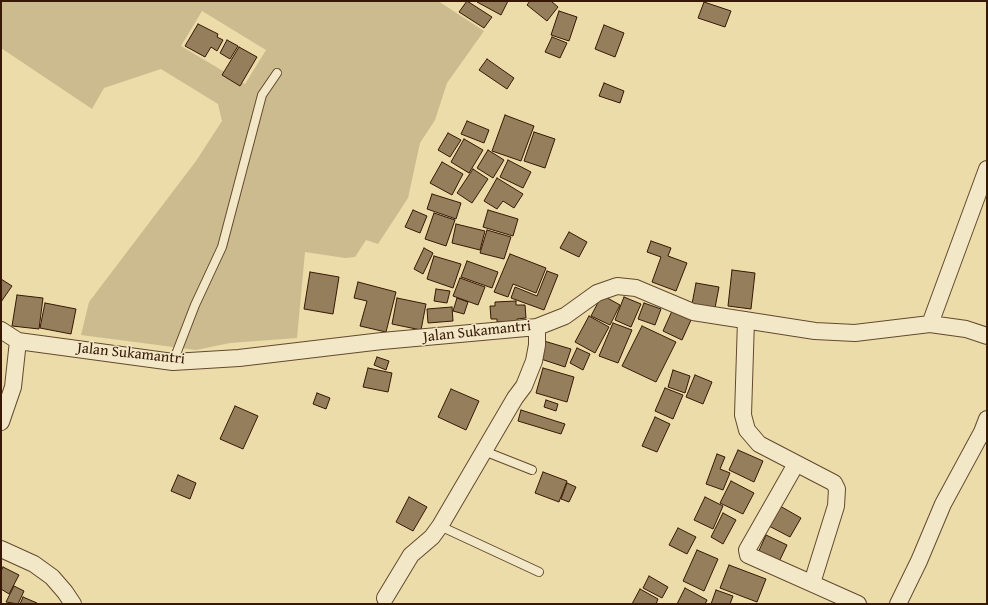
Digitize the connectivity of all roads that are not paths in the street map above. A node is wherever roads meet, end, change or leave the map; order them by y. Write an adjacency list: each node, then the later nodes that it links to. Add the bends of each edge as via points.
1 (277, 73): 9 (lane, via 262,96 222,247 195,305)
2 (987, 169): 4 (street)
3 (746, 320): 4 (street, Jalan Sukamantri, via 836,333); 5 (street, Jalan Sukamantri, via 692,312 636,288 617,286 598,292 565,316); 13 (street, via 746,426 759,444)
4 (930, 324): 7 (street, Jalan Sukamantri, via 966,329)
5 (537, 327): 9 (street, Jalan Sukamantri, via 382,341 239,358); 12 (street, via 537,345 529,376)
6 (1, 330): 8 (street, Jalan Sukamantri)
7 (987, 336)
8 (18, 341): 9 (street, Jalan Sukamantri); 11 (street, via 13,386)
9 (173, 362)
10 (987, 419): 23 (street, via 943,504 920,561)
11 (1, 422)
12 (484, 451): 14 (lane); 15 (street)
13 (796, 464): 18 (street, via 834,483 837,489 836,506); 18 (street, via 747,553 751,558)
14 (532, 470)
15 (440, 526): 17 (lane); 19 (street, via 432,537 411,555)
16 (1, 549): 21 (street, via 34,564 52,577)
17 (539, 572)
18 (812, 584): 20 (street)
19 (385, 598)
20 (834, 599): 22 (street)
21 (73, 604)
22 (858, 604)
23 (898, 604)

